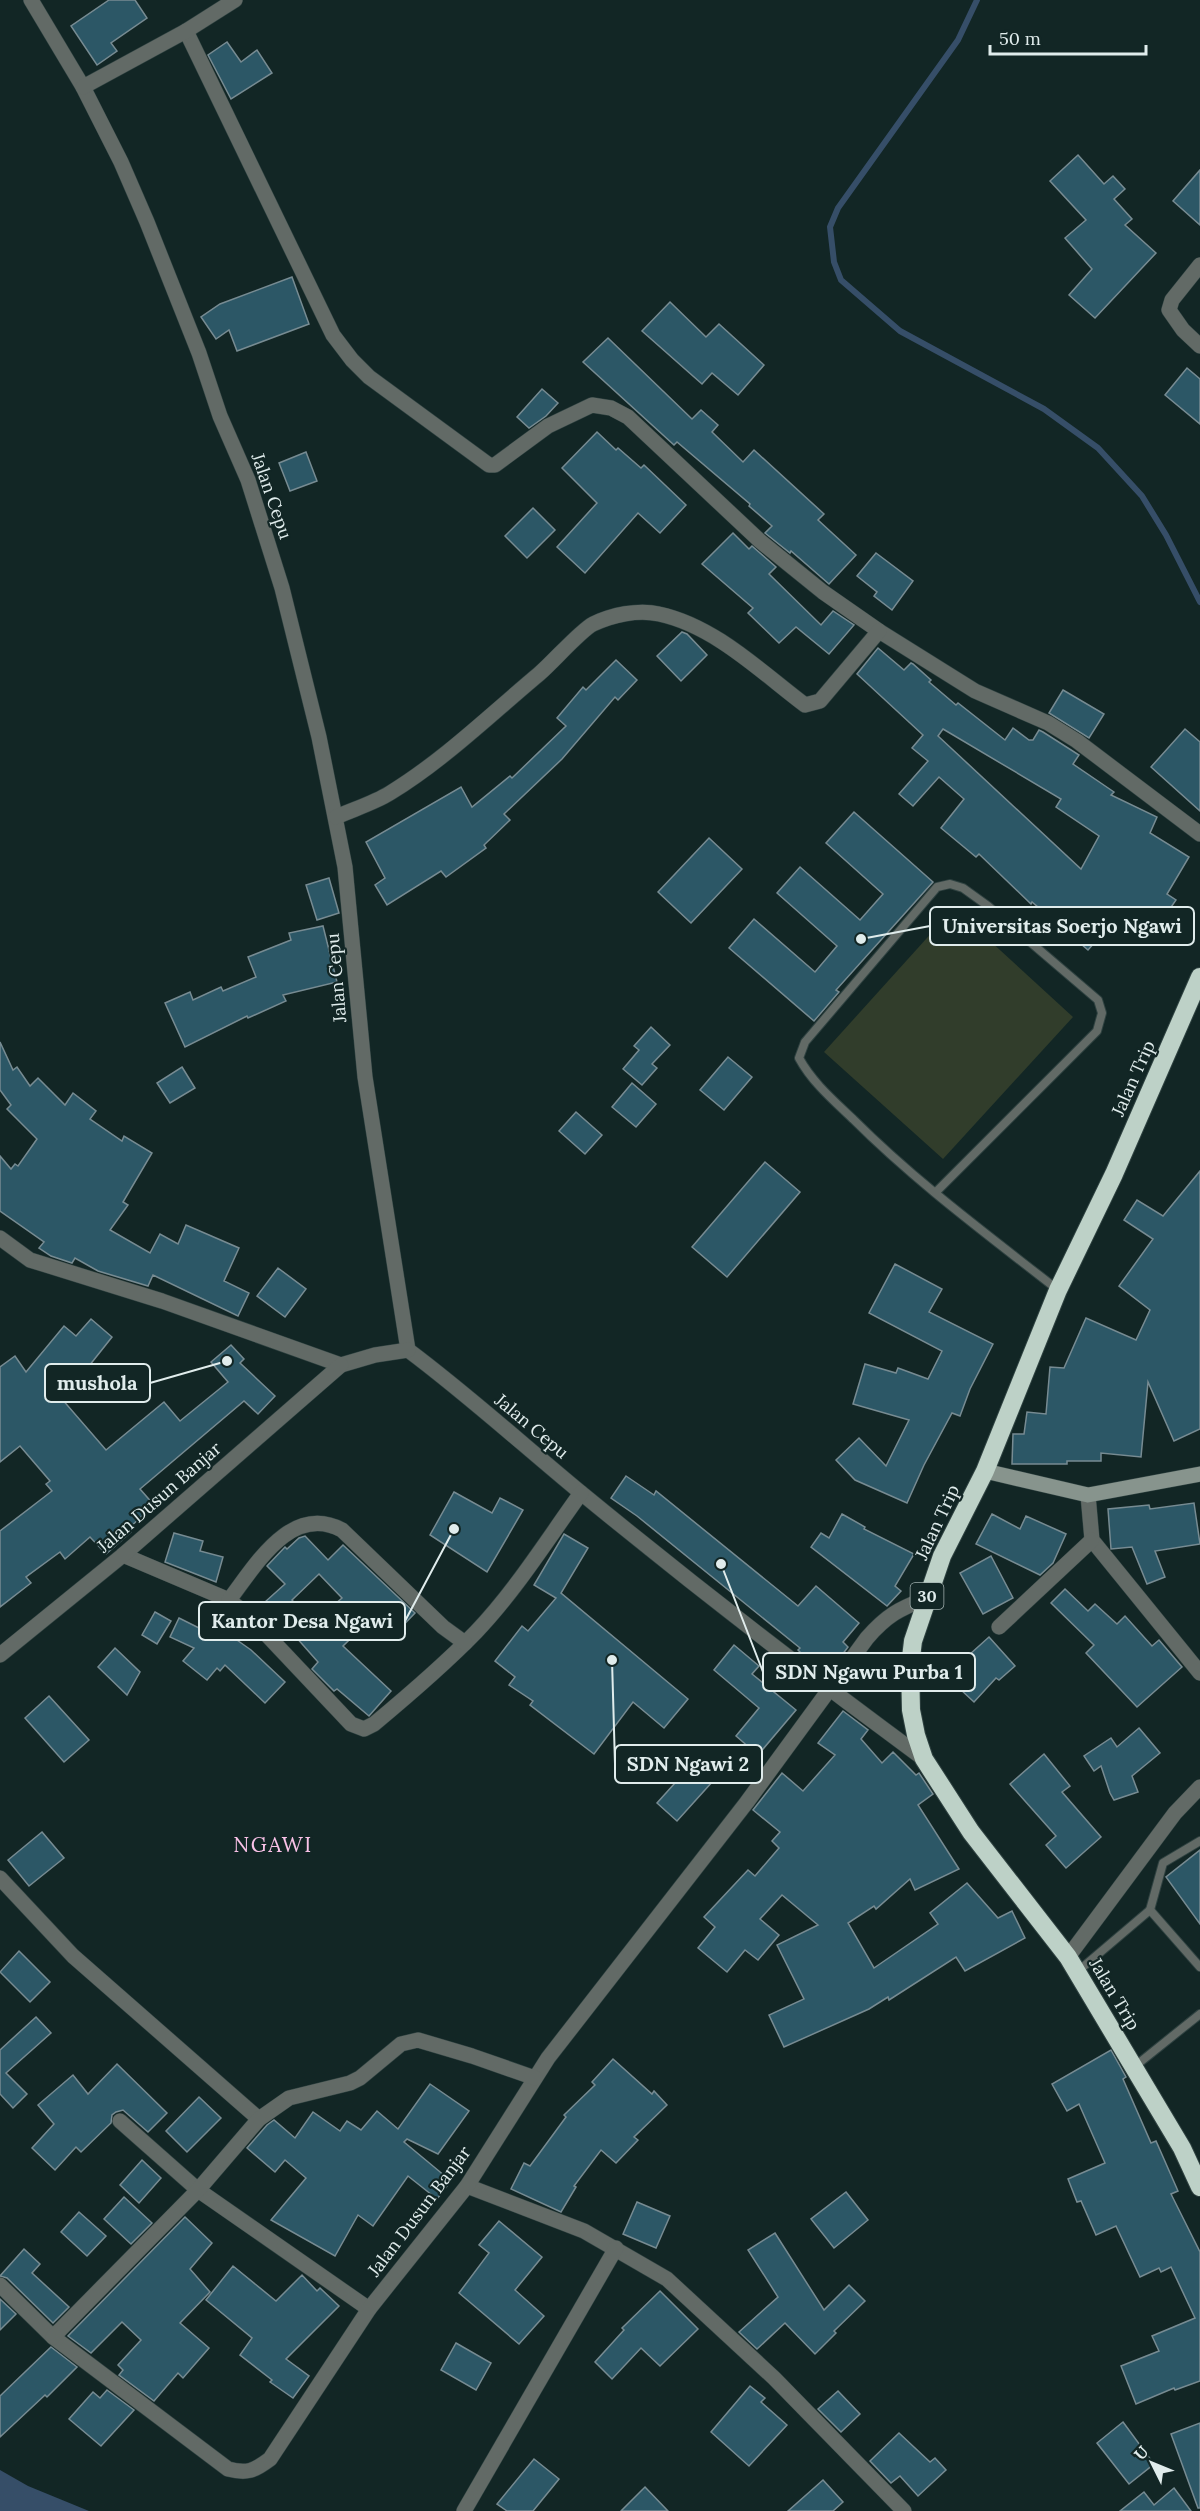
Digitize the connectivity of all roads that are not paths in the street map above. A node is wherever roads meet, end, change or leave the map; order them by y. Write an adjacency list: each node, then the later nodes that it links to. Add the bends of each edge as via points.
1 (31, 0): 4 (street, Jalan Cepu)
2 (234, 0): 3 (street)
3 (186, 31): 4 (street); 7 (street, via 333,335 369,377 489,465 495,465 548,426 592,405 611,408 628,417 760,541)
4 (82, 87): 8 (street, Jalan Cepu, via 147,222 248,480 282,588)
5 (1200, 265): 6 (street, via 1172,300 1169,310)
6 (1200, 346)
7 (879, 631): 8 (street, via 820,701 805,705 707,633 659,614 638,612 611,617 590,625 554,661 424,770 388,794); 9 (street, via 975,691 1048,723 1077,741)
8 (336, 817): 14 (street, Jalan Cepu, via 346,879 365,1077)
9 (1200, 834)
10 (1200, 977): 13 (highway, Jalan Trip / 30, via 1114,1174)
11 (935, 1193): 11 (lane, via 809,1076 799,1058 805,1042 937,887 950,884 963,888 996,913 1098,1000 1102,1013 1097,1031); 13 (lane)
12 (0, 1238): 15 (street, via 30,1260 162,1301)
13 (1058, 1290): 16 (highway, Jalan Trip / 30)
14 (408, 1350): 15 (street, via 375,1354); 18 (street, Jalan Cepu)
15 (341, 1365): 21 (street, Jalan Dusun Banjar)
16 (985, 1471): 19 (main road); 22 (highway, Jalan Trip / 30, via 942,1556)
17 (1200, 1474): 19 (main road)
18 (581, 1492): 25 (street, via 519,1580); 28 (street, Jalan Cepu)
19 (1088, 1495): 20 (street)
20 (1092, 1540): 24 (street); 27 (street)
21 (123, 1556): 23 (street); 26 (street, Jalan Dusun Banjar)
22 (927, 1598): 28 (street, Jalan Dusun Banjar, via 883,1619); 29 (highway, Jalan Trip / 30, via 910,1666 911,1710)
23 (229, 1600): 25 (street, via 274,1542 307,1522 328,1523 342,1530 443,1627); 25 (street, via 249,1616 351,1724 364,1729 434,1674)
24 (999, 1627)
25 (465, 1643)
26 (0, 1655)
27 (1200, 1673)
28 (829, 1689): 29 (street, Jalan Cepu); 38 (street, Jalan Dusun Banjar)
29 (924, 1759): 34 (highway, Jalan Trip / 30, via 971,1832)
30 (1200, 1787): 34 (street, via 1142,1856)
31 (1200, 1841): 33 (lane, via 1163,1863)
32 (0, 1878): 39 (street, via 73,1956)
33 (1150, 1910): 34 (lane); 35 (lane)
34 (1073, 1964): 37 (highway, Jalan Trip / 30)
35 (1200, 1967)
36 (1200, 2014): 37 (lane)
37 (1134, 2067): 42 (highway, Jalan Trip / 30, via 1182,2148)
38 (535, 2078): 39 (street, via 437,2044 409,2041 360,2078 289,2098); 41 (street, Jalan Dusun Banjar)
39 (259, 2119): 43 (street)
40 (120, 2121): 43 (street)
41 (467, 2186): 44 (street, via 584,2231); 46 (street, Jalan Dusun Banjar)
42 (1200, 2187)
43 (198, 2190): 46 (street); 47 (street)
44 (616, 2248): 48 (street); 49 (street, via 684,2295 774,2378)
45 (0, 2285): 47 (street, Jalan Dusun Banjar)
46 (369, 2309): 47 (street, Jalan Dusun Banjar, via 270,2459 246,2473 228,2469)
47 (53, 2337)
48 (464, 2511)
49 (904, 2511)

